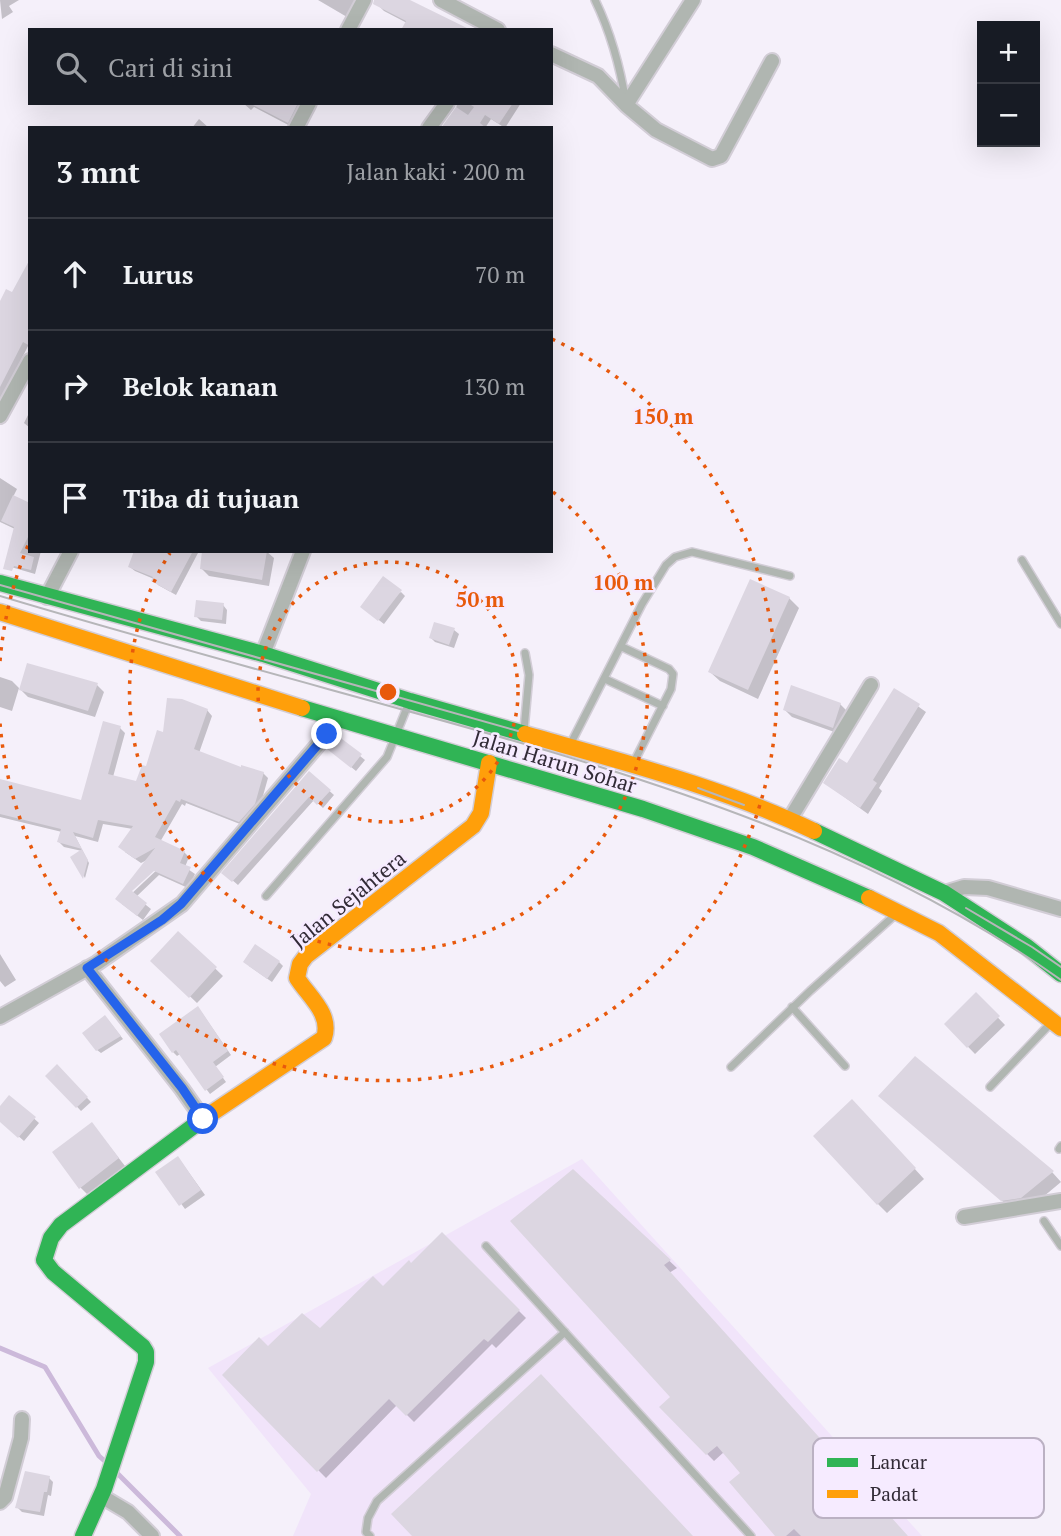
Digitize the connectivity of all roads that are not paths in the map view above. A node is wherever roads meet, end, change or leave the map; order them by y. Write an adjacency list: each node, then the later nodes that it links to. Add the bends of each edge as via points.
1 (364, 0): 5 (street)
2 (441, 0): 6 (street)
3 (595, 0): 11 (lane, via 621,73)
4 (692, 0): 11 (street)
5 (349, 28)
6 (494, 28)
7 (553, 55): 11 (street, via 598,76)
8 (772, 61): 11 (street, via 716,159 656,130)
9 (308, 105): 12 (street)
10 (446, 105): 13 (street)
11 (626, 105)
12 (297, 126)
13 (430, 126)
14 (28, 366): 15 (street)
15 (0, 416)
16 (70, 553): 21 (street)
17 (302, 553): 26 (street)
18 (1022, 561): 23 (lane)
19 (790, 576): 24 (lane, via 684,553 666,565)
20 (0, 583): 21 (main road, Jalan Harun Sohar)
21 (47, 597): 26 (main road, Jalan Harun Sohar)
22 (0, 612): 31 (main road, Jalan Harun Sohar)
23 (1061, 624)
24 (622, 647): 27 (lane); 30 (lane, via 673,674)
25 (525, 653): 32 (lane, via 529,675)
26 (263, 654): 29 (main road, Jalan Harun Sohar)
27 (605, 679): 30 (lane); 34 (lane)
28 (872, 685): 37 (street)
29 (410, 701): 32 (main road, Jalan Harun Sohar); 33 (lane)
30 (663, 706): 36 (lane)
31 (340, 719): 33 (main road, Jalan Harun Sohar); 42 (street, via 181,904)
32 (524, 734): 34 (main road, Jalan Harun Sohar)
33 (397, 736): 35 (main road, Jalan Harun Sohar); 39 (lane, via 387,757)
34 (569, 747): 36 (main road, Jalan Harun Sohar)
35 (489, 763): 41 (main road, Jalan Harun Sohar, via 753,847); 50 (main road, Jalan Sejahtera, via 481,813 473,825 300,964 297,978 327,1020 324,1038)
36 (632, 766): 37 (main road, Jalan Harun Sohar)
37 (790, 819): 38 (main road, Jalan Harun Sohar)
38 (944, 893): 40 (street, via 964,887 988,888); 43 (main road, Jalan Harun Sohar)
39 (266, 896)
40 (1061, 909)
41 (900, 912): 44 (lane); 46 (main road, Jalan Harun Sohar, via 939,933)
42 (87, 968): 45 (street); 50 (street)
43 (1061, 974)
44 (792, 1007): 47 (lane); 48 (lane)
45 (0, 1017)
46 (1057, 1025): 49 (lane)
47 (845, 1066)
48 (731, 1067)
49 (990, 1087)
50 (203, 1119): 58 (main road, Jalan Sejahtera, via 61,1224 44,1260 146,1352)
51 (1061, 1201): 52 (street)
52 (964, 1217)
53 (1044, 1221): 55 (lane)
54 (486, 1246): 56 (lane)
55 (1061, 1247)
56 (565, 1332): 62 (lane, via 377,1501 368,1518 366,1532); 63 (lane)
57 (22, 1419): 59 (street, via 21,1438)
58 (103, 1492): 60 (main road); 61 (street)
59 (0, 1502)
60 (83, 1536)
61 (152, 1536)
62 (370, 1536)
63 (751, 1536)

